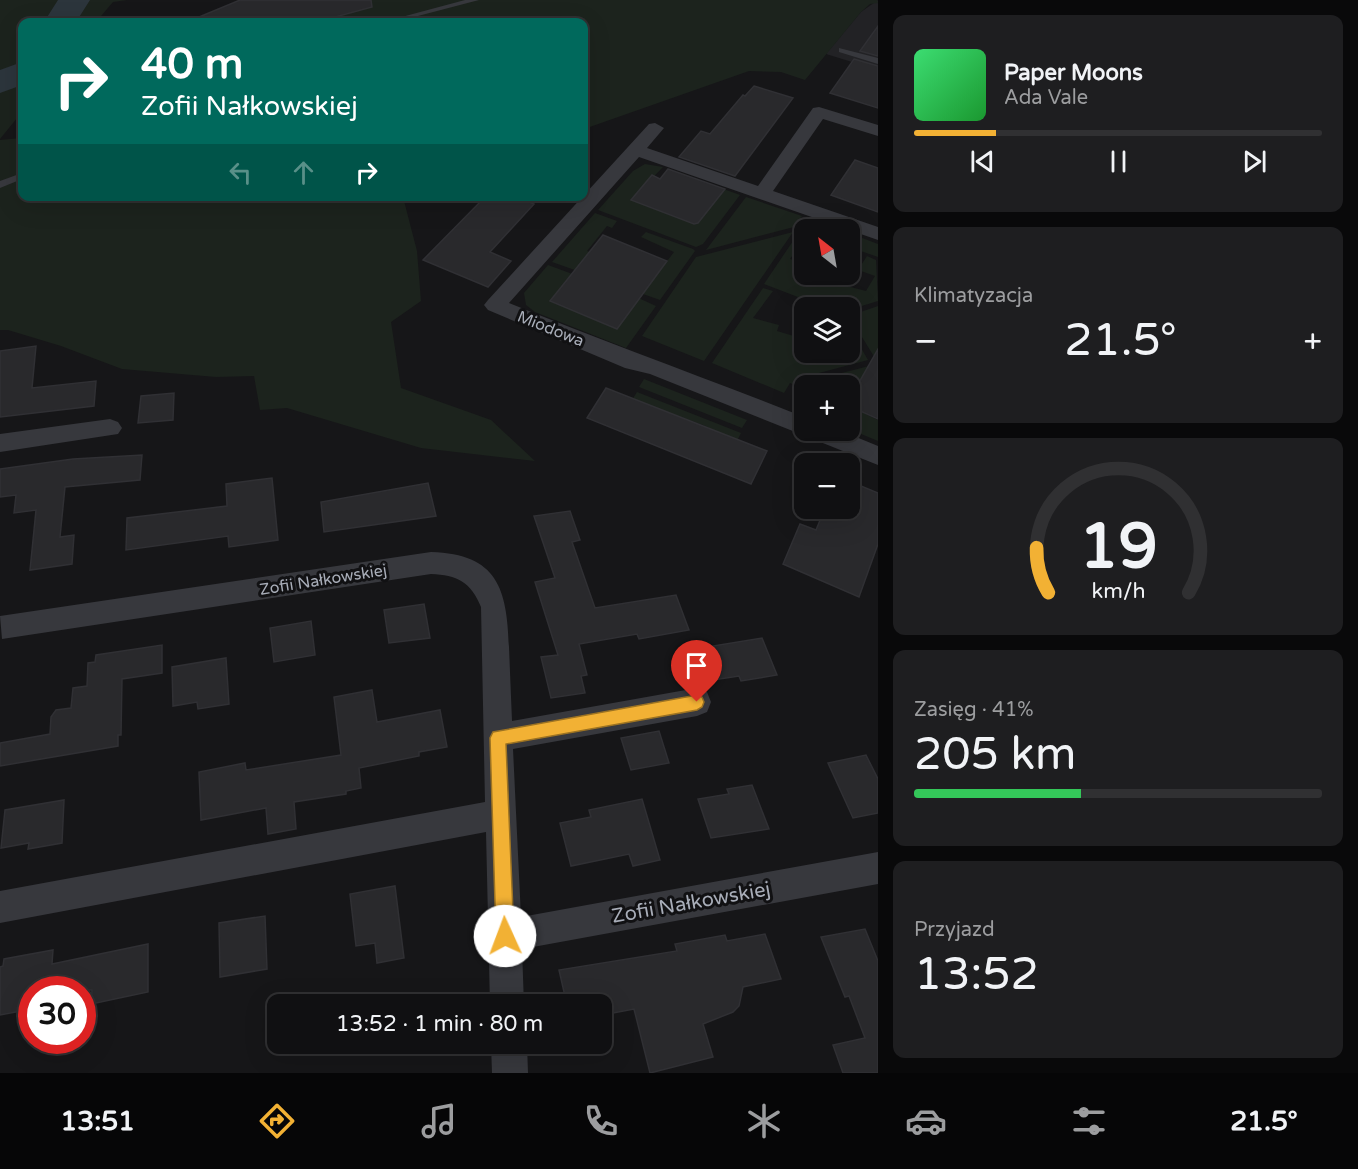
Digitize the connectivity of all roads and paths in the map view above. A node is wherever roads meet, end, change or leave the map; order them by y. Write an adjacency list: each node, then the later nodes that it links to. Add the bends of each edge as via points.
1 (475, 0): 2 (lane)
2 (403, 18)
3 (842, 50): 4 (lane)
4 (878, 61)
5 (656, 128): 7 (street, Miodowa)
6 (878, 131): 10 (street, via 819,112)
7 (636, 150): 10 (street); 12 (street, Miodowa, via 495,305)
8 (18, 178): 9 (lane)
9 (0, 185)
10 (762, 194): 11 (street)
11 (878, 234)
12 (794, 423)
13 (110, 428): 15 (street)
14 (840, 441): 16 (street)
15 (0, 443)
16 (878, 456)
17 (1, 628): 19 (street, Zofii Nałkowskiej, via 431,563 455,563 475,574 488,589 494,608)
18 (697, 702): 19 (street)
19 (498, 738): 20 (street, Zofii Nałkowskiej)
20 (501, 814): 22 (street); 23 (street, Zofii Nałkowskiej)
21 (878, 868): 23 (street, Zofii Nałkowskiej)
22 (0, 907)
23 (505, 936): 24 (street, Zofii Nałkowskiej)
24 (507, 994)
25 (509, 1054): 26 (street)
26 (510, 1073)

